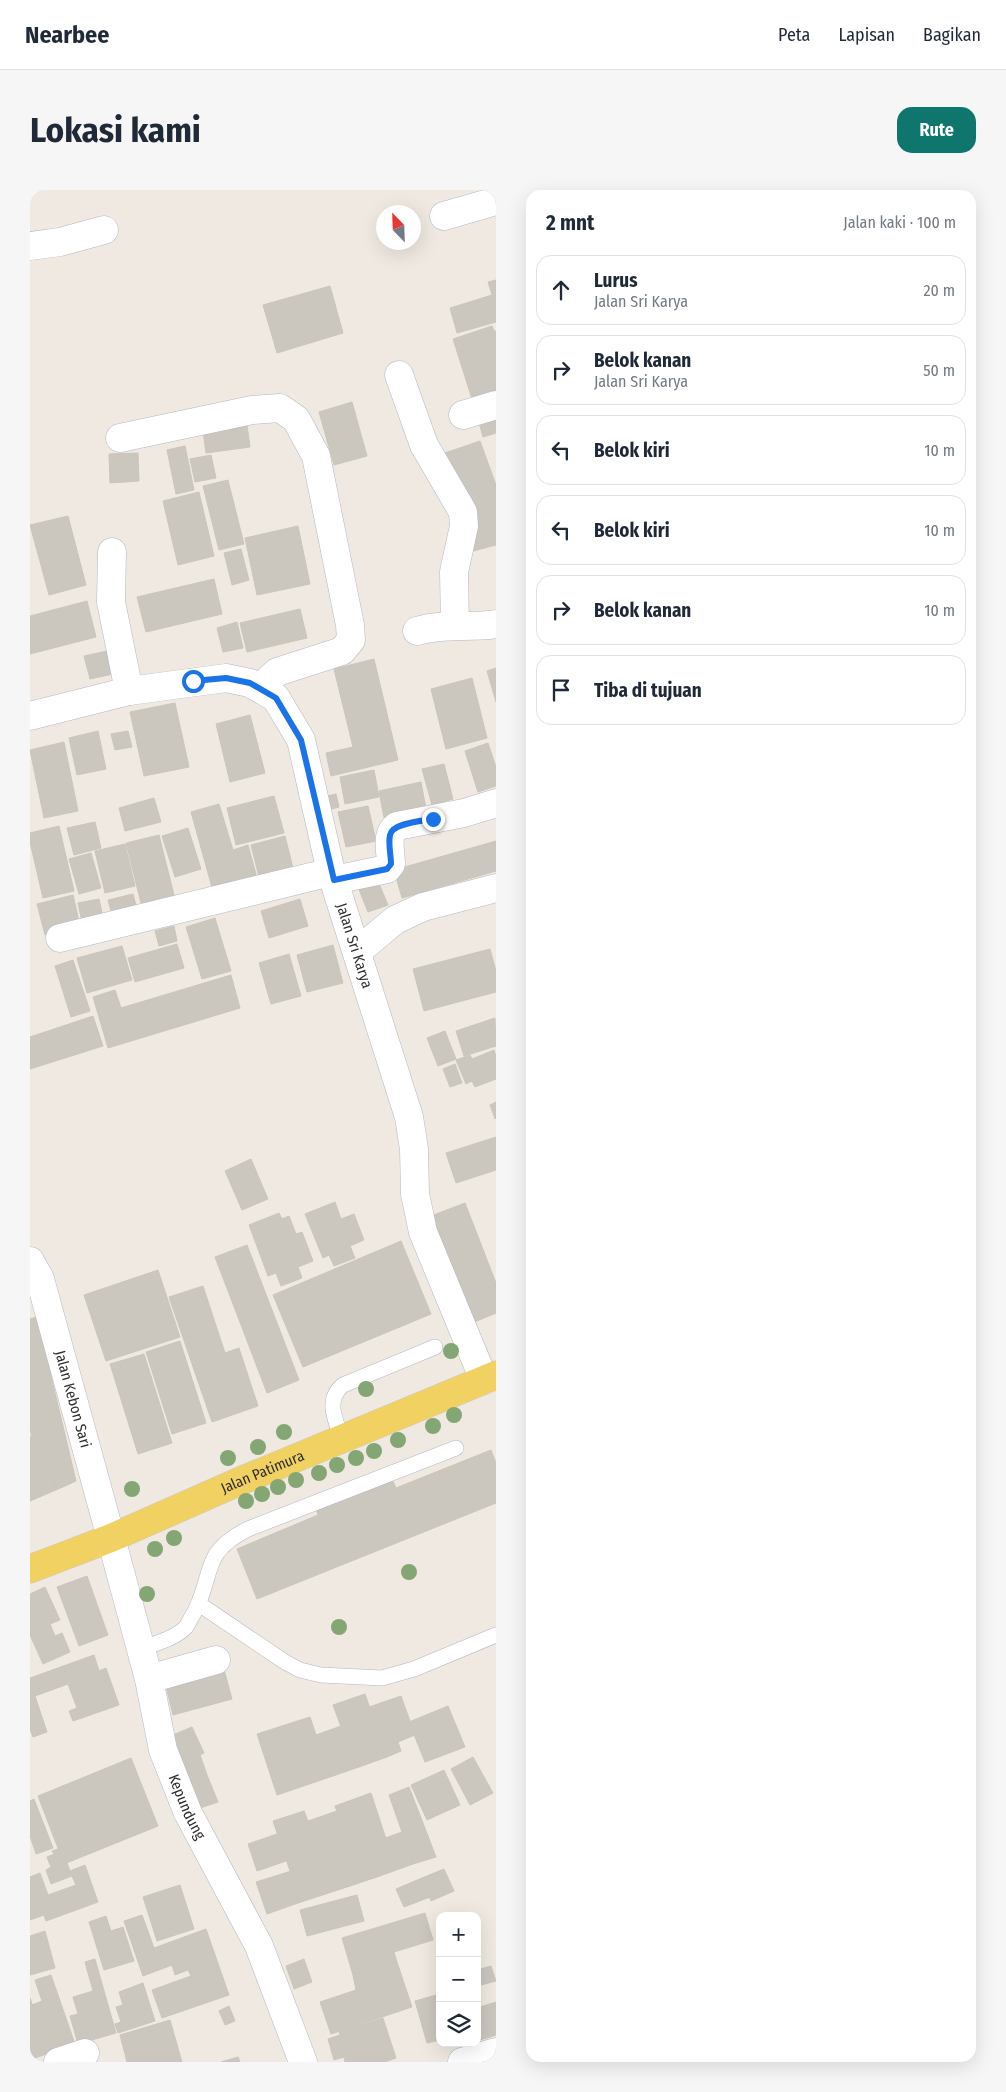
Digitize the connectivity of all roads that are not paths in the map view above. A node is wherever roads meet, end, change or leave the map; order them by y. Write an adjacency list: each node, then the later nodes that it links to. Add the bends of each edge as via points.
1 (496, 201): 2 (street)
2 (444, 216)
3 (104, 230): 4 (street)
4 (30, 246)
5 (399, 375): 11 (street, via 424,446 463,512 464,526 454,572)
6 (496, 405): 7 (street)
7 (463, 415)
8 (120, 438): 13 (street, via 252,410 280,408 296,419 316,456 351,640 342,652 277,672)
9 (112, 552): 14 (street, via 111,602)
10 (496, 624): 11 (street)
11 (455, 626): 12 (street)
12 (417, 631)
13 (260, 688): 14 (street, Jalan Sri Karya, via 226,678); 17 (street, Jalan Sri Karya, via 276,698 301,740)
14 (129, 691): 15 (street, Jalan Sri Karya)
15 (30, 716)
16 (496, 803): 17 (street, via 397,826 389,836 391,864 387,869)
17 (333, 876): 19 (street); 20 (street, Jalan Sri Karya)
18 (496, 888): 20 (street, via 423,907 395,920)
19 (60, 938)
20 (357, 952): 23 (street, Jalan Sri Karya, via 409,1117 415,1194 423,1232)
21 (30, 1261): 26 (street, Jalan Kebon Sari, via 40,1280)
22 (435, 1347): 24 (lane, via 343,1384 335,1391 332,1407)
23 (490, 1377): 24 (main road, Jalan Patimura)
24 (342, 1439): 26 (main road, Jalan Patimura)
25 (456, 1448): 28 (lane, via 230,1538 210,1565)
26 (110, 1538): 27 (main road, Jalan Patimura); 30 (street, Kepundung)
27 (31, 1565)
28 (199, 1604): 29 (lane, via 285,1662 321,1675 382,1678 414,1669); 30 (lane, via 187,1626 175,1635)
29 (496, 1635)
30 (141, 1649): 32 (street, Kepundung)
31 (216, 1660): 32 (street)
32 (149, 1679): 36 (street, Kepundung, via 163,1750 188,1813 259,1946)
33 (496, 2052): 37 (street)
34 (85, 2053): 35 (street)
35 (58, 2062)
36 (303, 2062)
37 (462, 2062)

